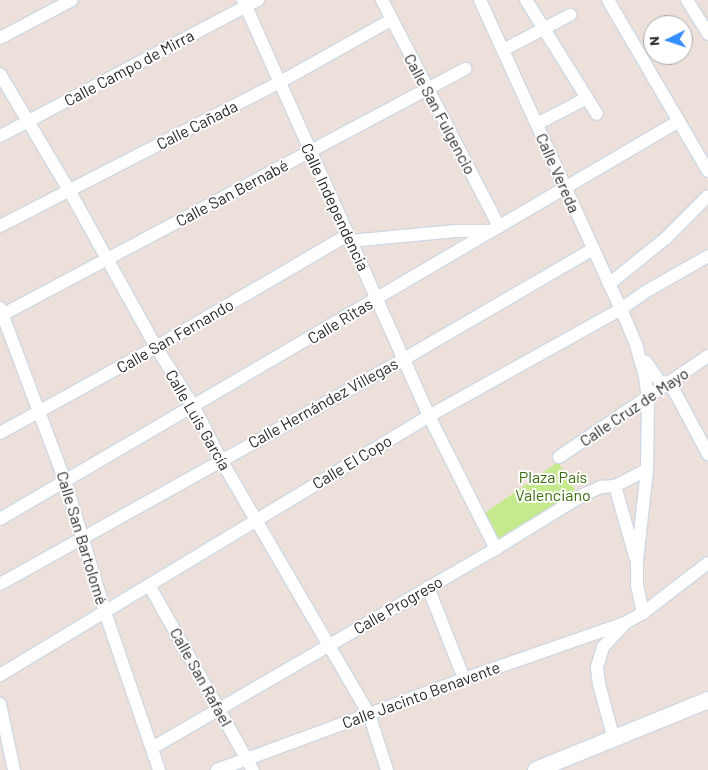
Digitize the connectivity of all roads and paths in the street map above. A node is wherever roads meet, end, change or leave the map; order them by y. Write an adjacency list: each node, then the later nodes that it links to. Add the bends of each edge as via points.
1 (72, 0): 13 (street)
2 (258, 0): 8 (street, Calle Campo de Mirra)
3 (382, 0): 10 (street, Calle San Fulgencio)
4 (480, 0): 14 (street, Calle Vereda)
5 (526, 0): 11 (street)
6 (608, 0): 21 (street)
7 (688, 0): 12 (street)
8 (244, 3): 17 (street, Calle Independencia); 22 (street, Calle Campo de Mirra)
9 (570, 15): 11 (street)
10 (391, 20): 17 (street, Calle Cañada); 18 (street, Calle San Fulgencio)
11 (544, 29): 14 (street); 19 (street)
12 (708, 34)
13 (0, 38)
14 (503, 50): 23 (street, Calle Vereda)
15 (465, 69): 18 (street, Calle San Bernabé)
16 (0, 74): 22 (street, Calle Luis García)
17 (280, 82): 25 (street, Calle Independencia); 27 (street, Calle Cañada)
18 (427, 89): 25 (street, Calle San Bernabé); 31 (street, Calle San Fulgencio)
19 (587, 98): 20 (street); 23 (street)
20 (598, 114)
21 (679, 121): 26 (street); 28 (street, Calle Ritas)
22 (28, 122): 24 (street, Calle Campo de Mirra); 27 (street, Calle Luis García)
23 (536, 124): 28 (street, Calle Vereda)
24 (0, 136)
25 (309, 152): 32 (street, Calle Independencia); 35 (street, Calle San Bernabé)
26 (708, 171)
27 (69, 190): 30 (street, Calle Cañada); 35 (street, Calle Luis García)
28 (565, 190): 31 (street, Calle Ritas); 33 (street, Calle Vereda)
29 (708, 196): 36 (street, via 666,238)
30 (0, 226)
31 (494, 229): 32 (street, Calle San Fernando); 37 (street, Calle Ritas)
32 (349, 238): 37 (street, Calle Independencia); 41 (street, Calle San Fernando)
33 (593, 249): 36 (street, Calle Vereda); 43 (street, Calle Hernández Villegas)
34 (708, 256): 38 (street, Calle El Copo)
35 (106, 259): 39 (street, Calle San Bernabé); 41 (street, Calle Luis García)
36 (609, 284): 38 (street, Calle Vereda)
37 (377, 299): 43 (street, Calle Independencia); 46 (street, Calle Ritas)
38 (621, 309): 40 (street, Calle Vereda); 48 (street, Calle El Copo)
39 (1, 313): 47 (street, Calle San Bartolomé)
40 (636, 345): 44 (street, Calle Vereda, via 656,378 662,383); 45 (street, Calle Vereda)
41 (156, 347): 46 (street, Calle Luis García); 47 (street, Calle San Fernando)
42 (708, 356): 44 (street, Calle Cruz de Mayo)
43 (404, 358): 48 (street, Calle Independencia); 52 (street, Calle Hernández Villegas)
44 (670, 383): 45 (street, Calle Cruz de Mayo); 50 (street)
45 (648, 398): 51 (street, Calle Cruz de Mayo); 53 (street, Calle Vereda)
46 (194, 407): 52 (street, Calle Luis García); 54 (street, Calle Ritas)
47 (39, 411): 49 (street, Calle San Fernando); 54 (street, Calle San Bartolomé)
48 (430, 416): 57 (street, Calle El Copo); 59 (street, Calle Independencia)
49 (0, 433)
50 (708, 454)
51 (559, 457)
52 (221, 460): 57 (street, Calle Luis García); 58 (street, Calle Hernández Villegas)
53 (647, 470): 55 (street, Calle Progreso); 60 (street, Calle Vereda)
54 (65, 481): 56 (street, Calle Ritas); 58 (street, Calle San Bartolomé)
55 (615, 486): 59 (street, Calle Progreso, via 601,487 583,496); 60 (street)
56 (0, 519)
57 (256, 520): 63 (street, Calle El Copo); 68 (street, Calle Luis García)
58 (83, 538): 62 (street, Calle Hernández Villegas); 65 (street, Calle San Bartolomé)
59 (496, 549): 64 (street, Calle Progreso)
60 (637, 561): 66 (street, via 637,585)
61 (708, 563): 66 (street)
62 (0, 584)
63 (149, 585): 65 (street, Calle El Copo); 73 (street, Calle San Rafael)
64 (428, 587): 68 (street, Calle Progreso); 70 (street)
65 (105, 612): 69 (street, Calle El Copo); 76 (street, Calle San Bartolomé)
66 (643, 613): 67 (street)
67 (625, 623): 70 (street, Calle Jacinto Benavente); 75 (street, via 603,646 597,667)
68 (329, 645): 73 (street, Calle Progreso); 74 (street, Calle Luis García)
69 (0, 675)
70 (464, 679): 74 (street, Calle Jacinto Benavente)
71 (708, 700): 75 (street)
72 (0, 704): 79 (street)
73 (218, 708): 76 (street, Calle Progreso); 77 (street, Calle San Rafael)
74 (369, 714): 77 (street, Calle Jacinto Benavente); 82 (street, Calle Luis García)
75 (614, 740): 78 (street)
76 (152, 748): 80 (street, Calle San Bartolomé)
77 (250, 765): 81 (street, Calle Jacinto Benavente)
78 (542, 769)
79 (14, 770)
80 (159, 770)
81 (217, 770)
82 (387, 770)

